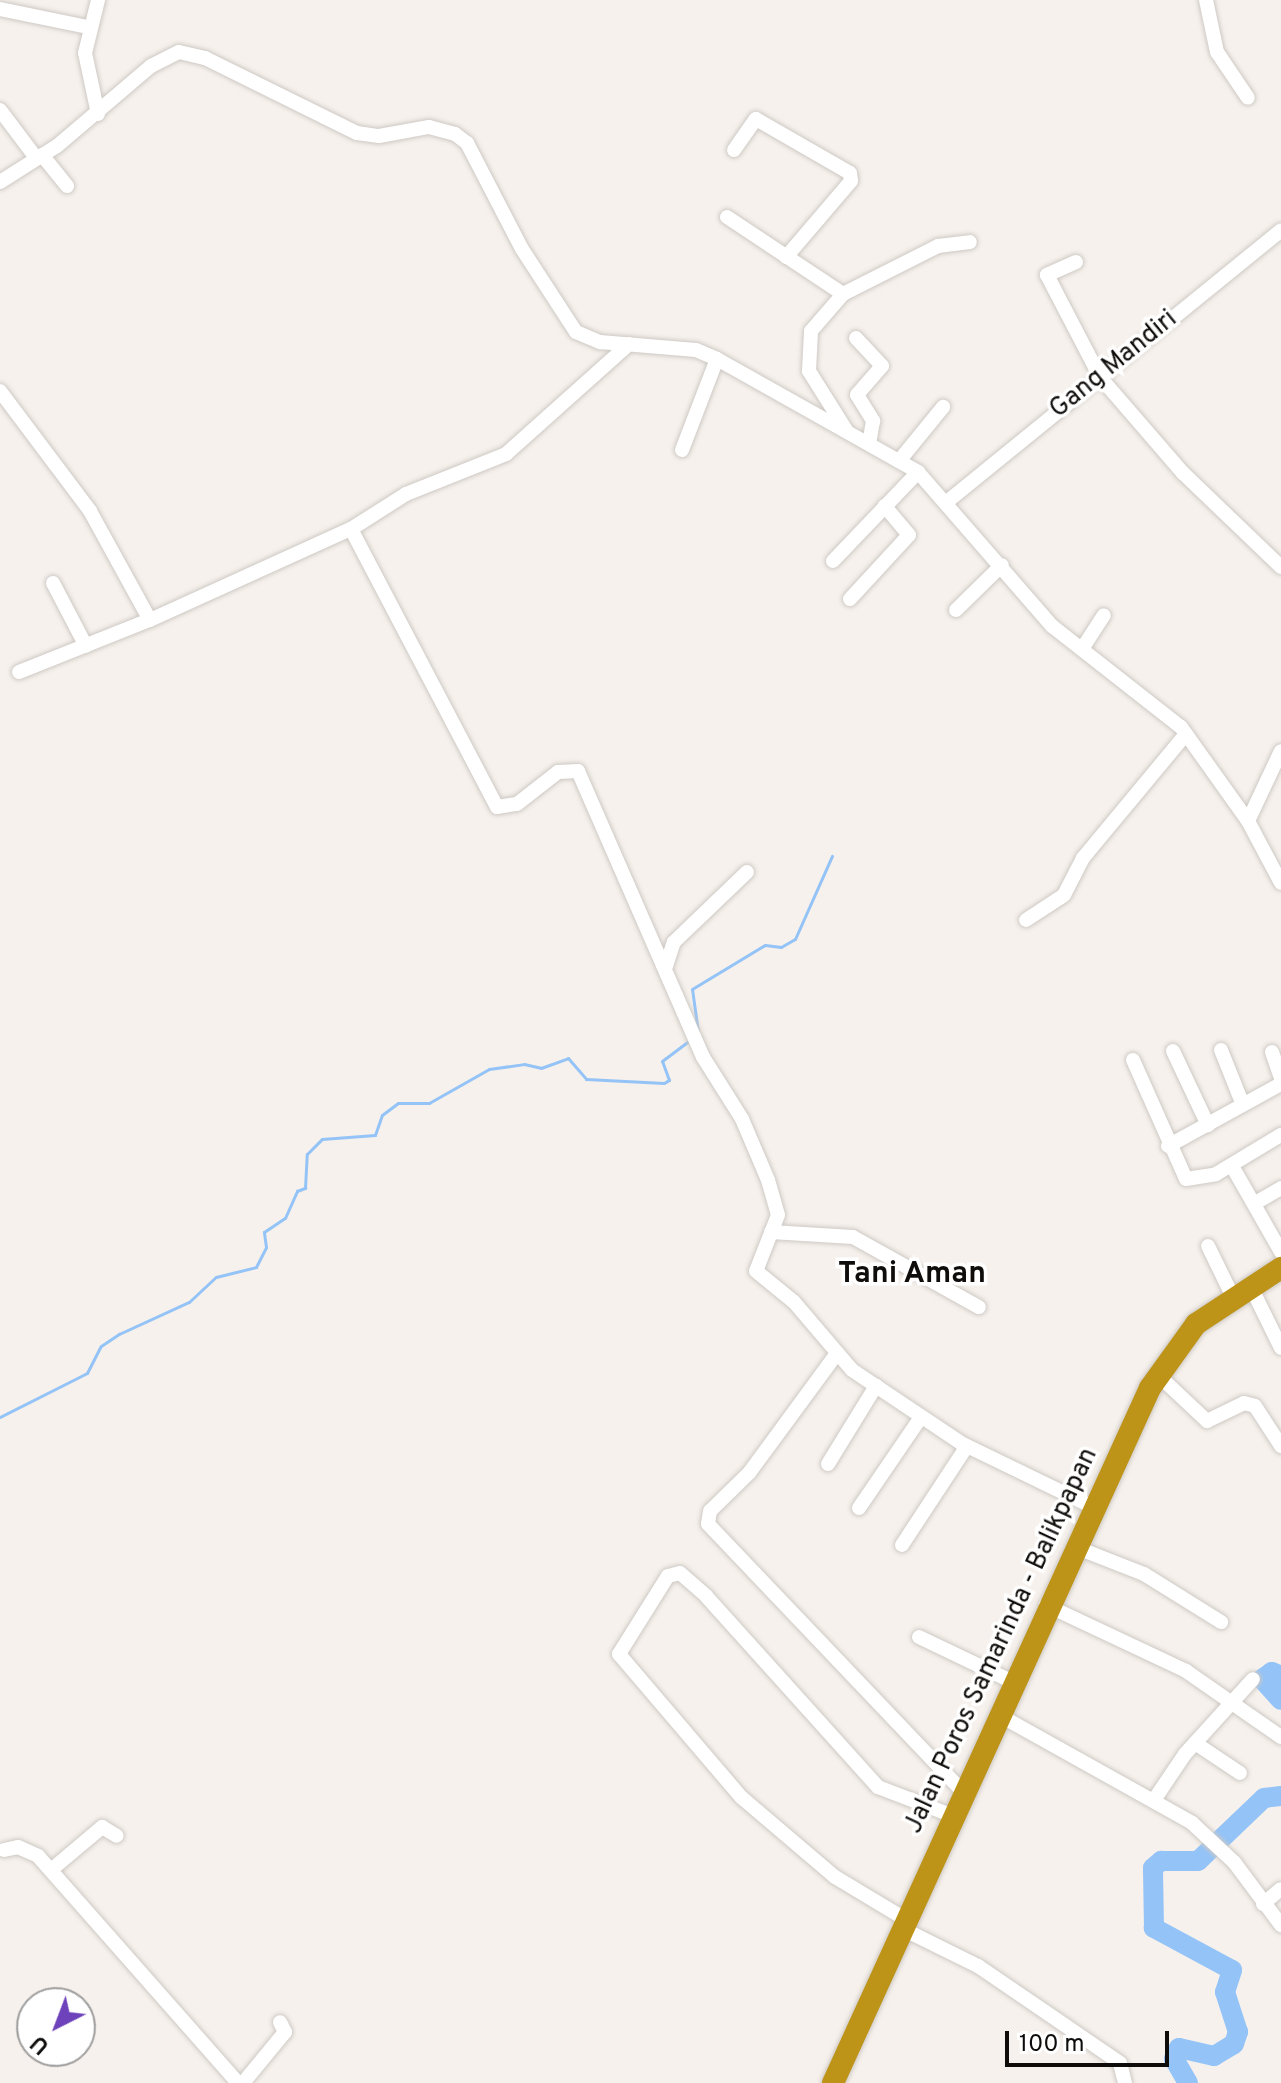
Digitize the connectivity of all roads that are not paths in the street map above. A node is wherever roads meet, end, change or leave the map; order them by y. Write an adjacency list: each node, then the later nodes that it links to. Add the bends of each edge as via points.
1 (98, 0): 4 (street)
2 (1206, 0): 5 (street, via 1220,58)
3 (0, 9): 4 (street)
4 (88, 27): 7 (street, via 86,71)
5 (1248, 98)
6 (0, 110): 9 (street)
7 (98, 114): 9 (street); 19 (street, via 161,58 188,52 357,133 443,128 467,143 566,322 600,342)
8 (734, 150): 15 (street, via 756,119 850,173 851,181)
9 (39, 157): 10 (street); 11 (street)
10 (0, 182)
11 (67, 186)
12 (727, 217): 15 (street)
13 (1281, 230): 21 (street, Gang Mandiri)
14 (970, 242): 17 (street, via 938,246)
15 (786, 257): 17 (street)
16 (1076, 262): 21 (street, via 1047,275)
17 (843, 294): 24 (street, via 811,331 805,354 809,371)
18 (856, 338): 25 (street, via 882,366 858,393 873,421)
19 (629, 344): 20 (street); 31 (street, via 506,454 406,494)
20 (717, 359): 24 (street); 26 (street)
21 (1100, 377): 29 (street, Gang Mandiri); 34 (street, via 1183,473)
22 (0, 391): 39 (street, via 90,511)
23 (943, 407): 27 (street)
24 (846, 431): 25 (street)
25 (869, 444): 27 (street)
26 (682, 450)
27 (899, 461): 28 (street)
28 (918, 472): 29 (street); 30 (street)
29 (948, 501): 33 (street)
30 (885, 506): 32 (street); 36 (street, via 909,535)
31 (351, 529): 39 (street); 49 (street, via 497,807 507,809 558,772 577,769)
32 (833, 561)
33 (1002, 565): 37 (street); 41 (street, via 1052,626)
34 (1281, 567)
35 (53, 583): 40 (street)
36 (850, 599)
37 (956, 610)
38 (1104, 615): 41 (street)
39 (150, 620): 40 (street)
40 (86, 646): 42 (street)
41 (1082, 649): 43 (street, via 1163,709)
42 (19, 672)
43 (1186, 734): 45 (street); 48 (street, via 1083,858 1064,895)
44 (1281, 751): 45 (street)
45 (1248, 821): 47 (street)
46 (747, 872): 49 (street, via 674,942)
47 (1281, 883)
48 (1026, 920)
49 (666, 966): 62 (street, via 710,1072 763,1166 778,1211)
50 (1221, 1050): 55 (street)
51 (1173, 1051): 56 (street)
52 (1272, 1052): 54 (street)
53 (1133, 1060): 58 (street)
54 (1281, 1081): 55 (street)
55 (1243, 1105): 56 (street)
56 (1208, 1125): 58 (street)
57 (1281, 1135): 59 (street)
58 (1168, 1146): 59 (street, via 1191,1181)
59 (1232, 1166): 61 (street)
60 (1281, 1188): 61 (street)
61 (1257, 1202): 64 (street)
62 (771, 1232): 67 (street, via 853,1237); 69 (street, via 756,1271 794,1302)
63 (1208, 1246): 66 (street)
64 (1281, 1252)
65 (1281, 1268): 66 (highway, Jalan Poros Samarinda - Balikpapan)
66 (1241, 1290): 68 (street); 70 (highway, Jalan Poros Samarinda - Balikpapan, via 1196,1324)
67 (979, 1307)
68 (1281, 1348)
69 (835, 1356): 71 (street); 90 (street, via 749,1473 710,1511 708,1524)
70 (1157, 1374): 74 (street, via 1207,1421 1244,1403 1255,1406); 76 (highway, Jalan Poros Samarinda - Balikpapan)
71 (876, 1386): 72 (street); 75 (street)
72 (921, 1417): 73 (street); 77 (street)
73 (967, 1446): 76 (street); 78 (street)
74 (1281, 1446)
75 (828, 1464)
76 (1093, 1507): 79 (highway, Jalan Poros Samarinda - Balikpapan)
77 (859, 1508)
78 (902, 1545)
79 (1075, 1547): 80 (highway, Jalan Poros Samarinda - Balikpapan); 81 (street, via 1144,1574)
80 (1046, 1605): 84 (highway, Jalan Poros Samarinda - Balikpapan); 85 (street, via 1132,1642)
81 (1221, 1622)
82 (919, 1637): 84 (street)
83 (1253, 1679): 85 (street)
84 (1013, 1682): 86 (highway, Jalan Poros Samarinda - Balikpapan)
85 (1232, 1700): 87 (street); 88 (street)
86 (999, 1715): 90 (highway, Jalan Poros Samarinda - Balikpapan); 91 (street)
87 (1281, 1737)
88 (1195, 1743): 89 (street); 91 (street)
89 (1240, 1773)
90 (965, 1794): 92 (highway, Jalan Poros Samarinda - Balikpapan)
91 (1154, 1800): 97 (street, via 1213,1840)
92 (953, 1816): 98 (highway, Jalan Poros Samarinda - Balikpapan); 98 (street, via 878,1787 706,1596 680,1573 668,1576 619,1654 741,1797 835,1877)
93 (117, 1836): 95 (street, via 102,1827)
94 (4, 1850): 95 (street, via 30,1851)
95 (51, 1870): 102 (street)
96 (1281, 1889): 97 (street)
97 (1263, 1904): 99 (street)
98 (903, 1924): 101 (street, via 978,1966); 103 (highway, Jalan Poros Samarinda - Balikpapan)
99 (1281, 1925)
100 (280, 2022): 102 (street, via 285,2032)
101 (1125, 2076)
102 (240, 2083)
103 (833, 2083)

